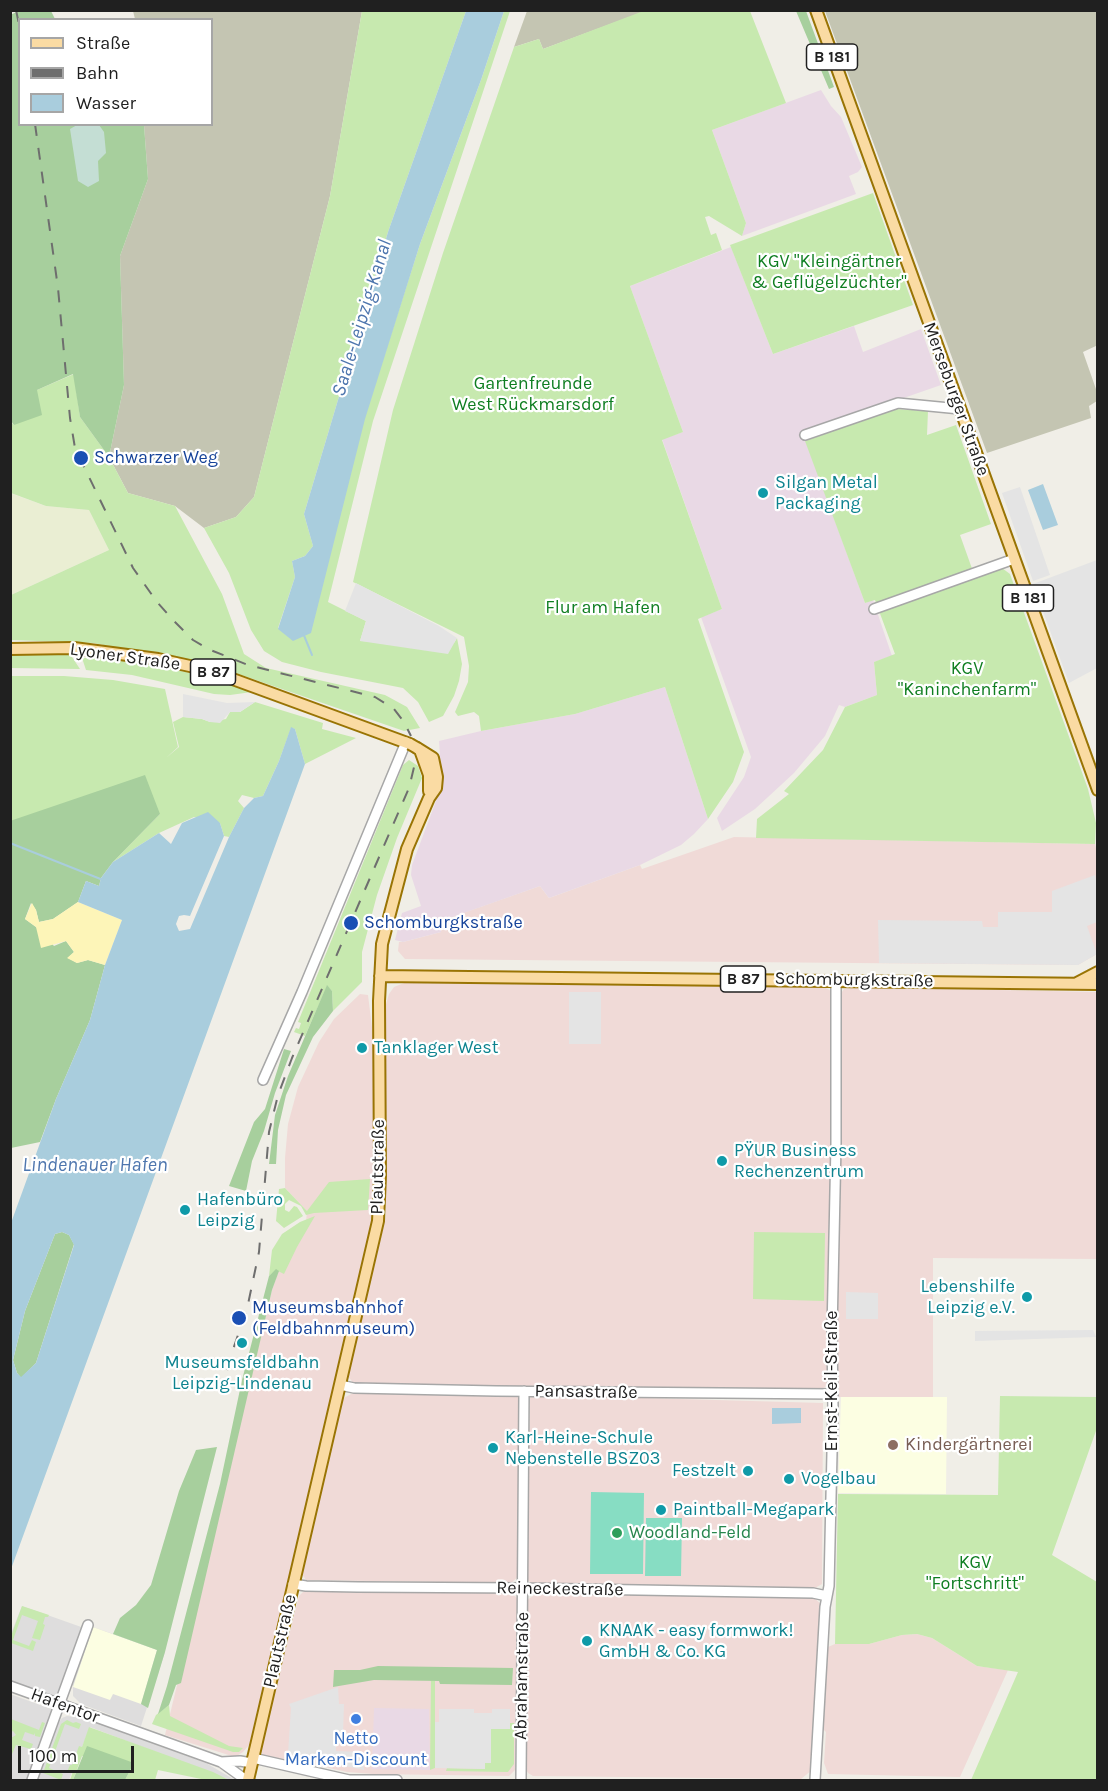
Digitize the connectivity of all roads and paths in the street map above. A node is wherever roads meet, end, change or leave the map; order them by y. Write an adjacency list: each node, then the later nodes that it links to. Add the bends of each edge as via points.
1 (816, 10): 2 (main road, Merseburger Straße / B 181)
2 (960, 409): 3 (street, via 898,403); 4 (main road, Merseburger Straße / B 181)
3 (805, 435)
4 (1014, 559): 5 (street); 8 (main road, Merseburger Straße / B 181)
5 (874, 609)
6 (10, 649): 7 (main road, Lyoner Straße / B 87, via 74,648 198,668)
7 (414, 746): 10 (main road, Plautstraße, via 433,758 436,788 407,849 383,938); 14 (street)
8 (1097, 789)
9 (1098, 972): 12 (main road, Schomburgkstraße / B 87)
10 (380, 976): 11 (main road, Schomburgkstraße / B 87); 15 (main road, Plautstraße, via 380,1205)
11 (836, 980): 12 (main road, Schomburgkstraße / B 87); 17 (street, Ernst-Keil-Straße)
12 (1077, 983): 13 (main road, Schomburgkstraße / B 87)
13 (1098, 984)
14 (263, 1080)
15 (340, 1385): 16 (street, Pansastraße); 18 (main road, Plautstraße)
16 (524, 1391): 17 (street, Pansastraße); 19 (street, Abrahamstraße)
17 (832, 1394): 20 (street, Ernst-Keil-Straße)
18 (293, 1584): 19 (street, Reineckestraße); 24 (main road, Plautstraße)
19 (523, 1588): 20 (street, Reineckestraße); 30 (street, Abrahamstraße)
20 (827, 1596): 31 (street, Ernst-Keil-Straße)
21 (88, 1625): 23 (street)
22 (10, 1686): 23 (street, Hafentor)
23 (60, 1703): 25 (street, Hafentor); 26 (street)
24 (252, 1760): 25 (street, Hafentor); 27 (main road, Plautstraße); 28 (street, Hafentor)
25 (221, 1762): 27 (street, Hafentor)
26 (32, 1780)
27 (247, 1780)
28 (349, 1780): 29 (street, Hafentor)
29 (397, 1780)
30 (521, 1780)
31 (815, 1780)

